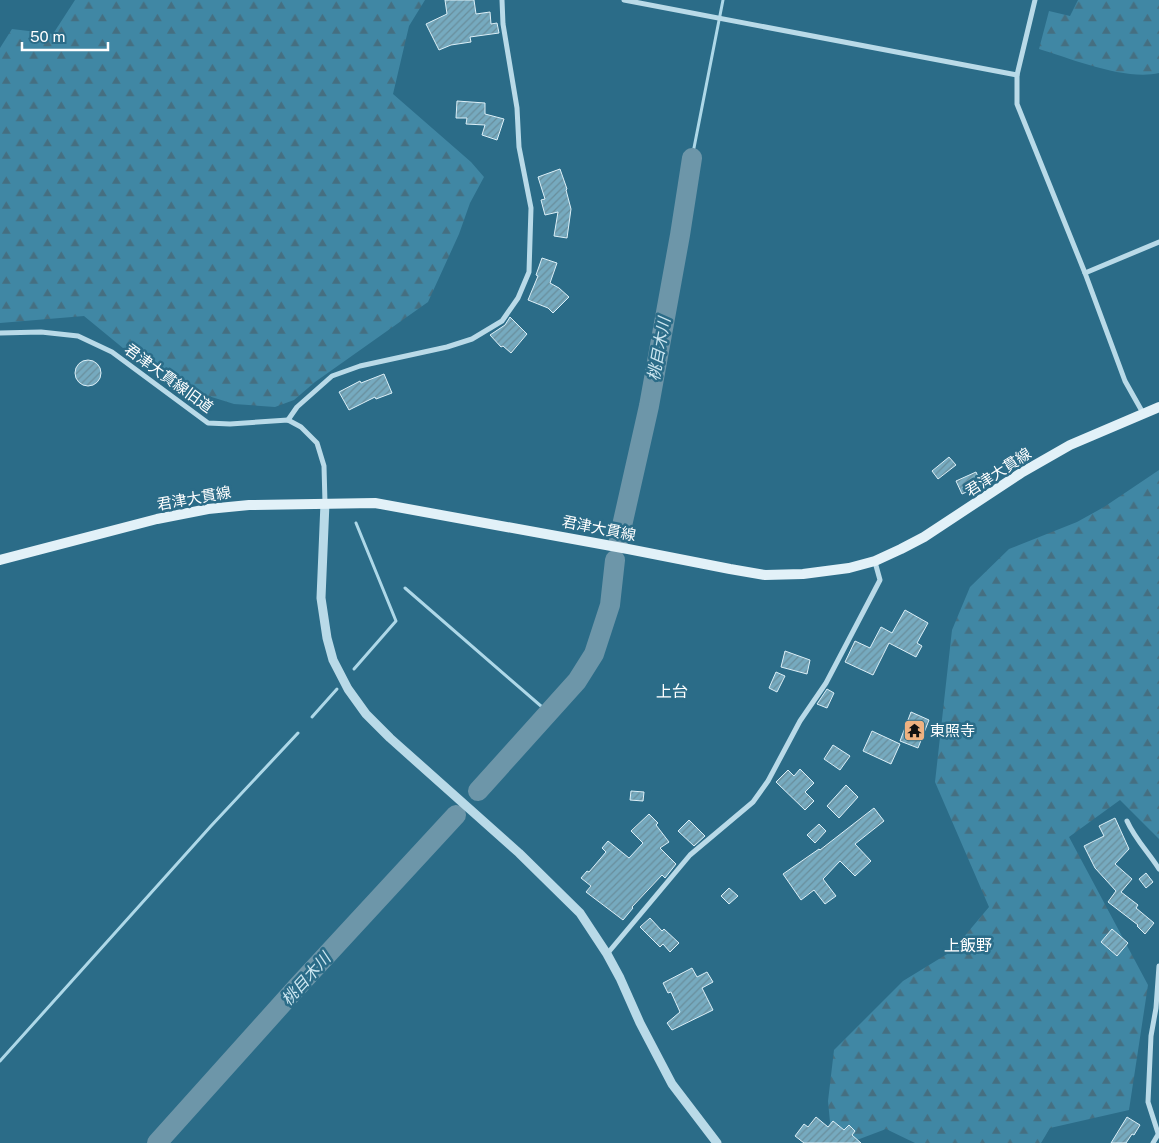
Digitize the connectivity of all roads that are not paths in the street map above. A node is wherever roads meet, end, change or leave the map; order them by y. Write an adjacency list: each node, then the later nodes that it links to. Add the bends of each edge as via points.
1 (502, 0): 10 (street, via 519,147 531,208 530,272 518,298 502,321 472,339 360,366 332,376 297,407)
2 (624, 0): 4 (street)
3 (1035, 0): 4 (street)
4 (1017, 75): 6 (street, via 1017,104)
5 (1159, 242): 6 (street)
6 (1086, 273): 9 (street, via 1125,382)
7 (0, 333): 10 (street, 君津大貫線旧道, via 41,332 78,336 112,352 208,424)
8 (1159, 407): 9 (main road, 君津大貫線)
9 (1143, 413): 13 (main road, 君津大貫線, via 1070,445 924,537)
10 (288, 420): 11 (street, via 301,427 317,443 324,466)
11 (325, 503): 12 (main road, 君津大貫線, via 208,509); 13 (main road, 君津大貫線, via 375,503 765,575 803,574); 16 (street, via 321,598 333,660 348,689 366,714 390,738 519,853 580,913)
12 (0, 560)
13 (874, 561): 16 (street, via 880,580 870,602 768,780 753,802 690,855)
14 (1127, 821): 15 (street, via 1133,835)
15 (1159, 869)
16 (607, 954): 19 (street, via 672,1084)
17 (1159, 966): 18 (street, via 1148,1102)
18 (1159, 1133): 20 (street)
19 (717, 1143)
20 (1153, 1143)

